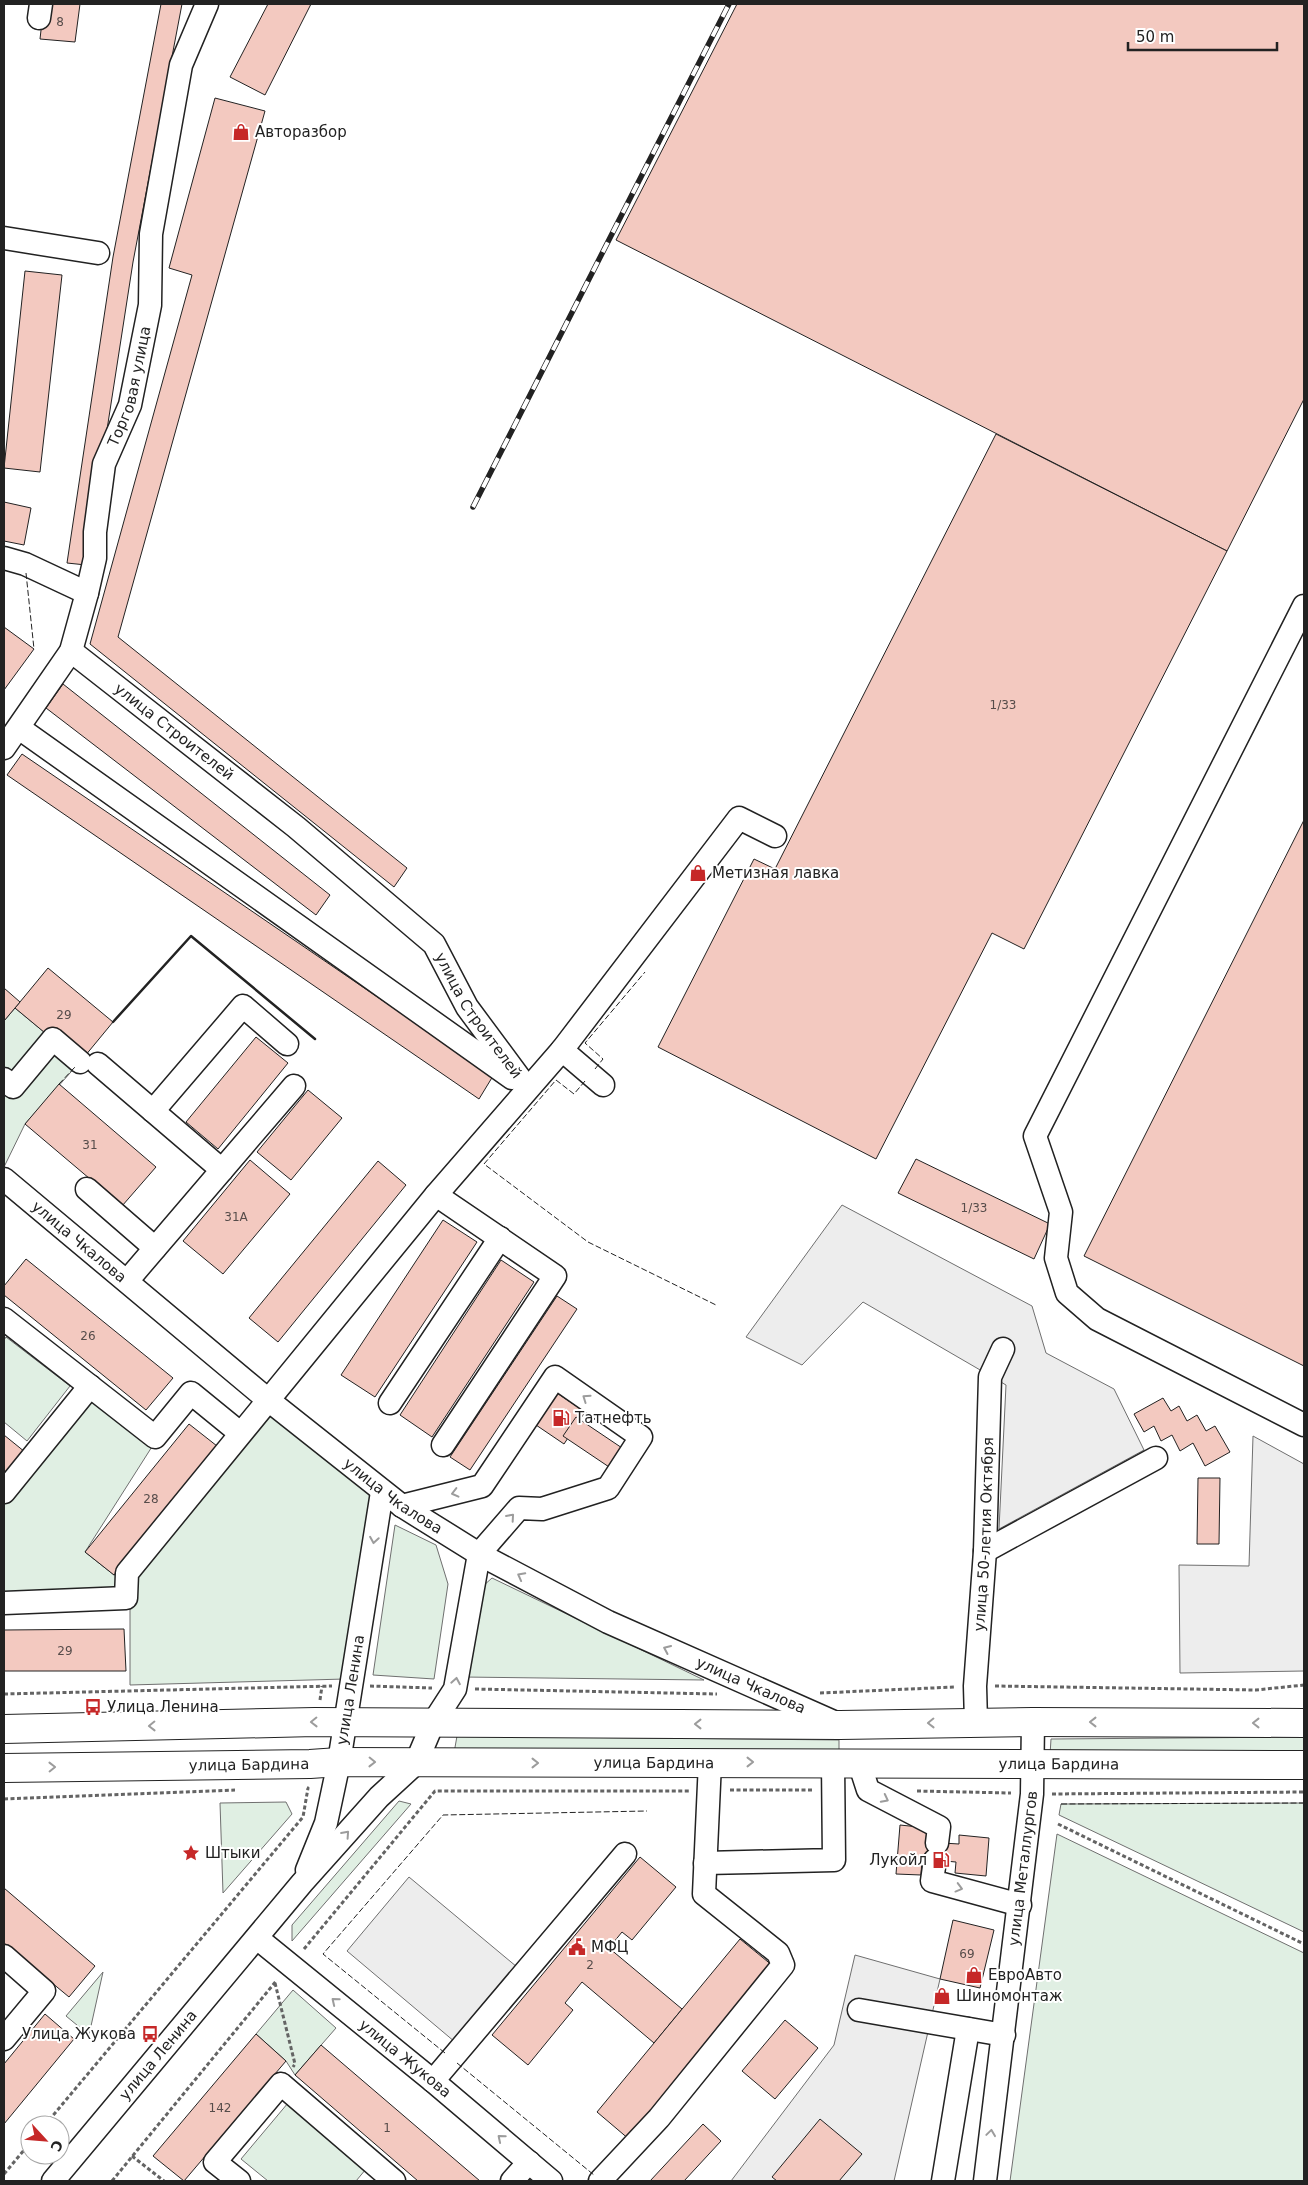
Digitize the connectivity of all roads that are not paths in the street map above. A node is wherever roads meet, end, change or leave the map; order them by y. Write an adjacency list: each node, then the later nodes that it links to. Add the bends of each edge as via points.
1 (207, 4): 5 (street, Торговая улица, via 182,65 151,234 150,305 130,405 104,464 95,558)
2 (4, 238): 3 (street)
3 (98, 253)
4 (4, 558): 5 (street)
5 (87, 593): 7 (street, Торговая улица)
6 (1304, 606): 30 (street, via 1035,1136 1061,1212 1056,1258 1068,1293 1097,1319)
7 (71, 651): 8 (street, Торговая улица); 16 (street, улица Строителей, via 296,827 434,944 467,1007)
8 (19, 728): 9 (street, Торговая улица); 16 (street)
9 (4, 748)
10 (774, 836): 12 (street, via 739,818)
11 (287, 1044): 17 (street, via 243,1006)
12 (562, 1050): 14 (street); 16 (street)
13 (4, 1079): 17 (street, via 13,1086 53,1039)
14 (603, 1085)
15 (294, 1086): 18 (street)
16 (527, 1088): 21 (street, улица Строителей)
17 (153, 1111): 18 (street)
18 (222, 1170): 23 (street)
19 (4, 1179): 24 (street, улица Чкалова)
20 (87, 1190): 23 (street)
21 (436, 1194): 22 (street); 28 (street, улица Строителей)
22 (500, 1238): 29 (street); 32 (street, via 555,1276)
23 (155, 1248): 24 (street)
24 (127, 1282): 28 (street, улица Чкалова)
25 (4, 1319): 27 (street)
26 (1003, 1350): 37 (street, улица 50-летия Октября, via 990,1377)
27 (90, 1386): 31 (street, via 155,1437 191,1393); 34 (street)
28 (267, 1399): 31 (street, улица Строителей); 35 (street, улица Чкалова)
29 (390, 1403)
30 (1304, 1425)
31 (240, 1433): 39 (street, улица Строителей, via 127,1573 126,1598)
32 (443, 1445)
33 (1156, 1458): 37 (street)
34 (4, 1492)
35 (382, 1492): 36 (street, улица Чкалова); 40 (street, улица Ленина, one-way to 40)
36 (402, 1506): 38 (street, улица Чкалова); 38 (street, one-way to 36, via 518,1508 542,1509 608,1488 640,1437 555,1376 482,1486)
37 (985, 1551): 41 (street, улица 50-летия Октября, via 975,1686)
38 (479, 1554): 43 (street, улица Ленина, one-way to 38, via 455,1689); 45 (street, улица Чкалова, one-way to 38, via 608,1622)
39 (4, 1603)
40 (346, 1722): 43 (main road); 46 (main road, one-way to 46); 47 (street, улица Ленина)
41 (976, 1722): 42 (main road); 45 (main road, one-way to 45)
42 (1033, 1722): 44 (main road, one-way to 42); 51 (street, улица Металлургов)
43 (433, 1723): 45 (main road, one-way to 43); 50 (street, улица Ленина)
44 (1304, 1723)
45 (840, 1725)
46 (4, 1730)
47 (339, 1762): 50 (main road, улица Бардина, one-way to 50); 53 (main road, улица Бардина, one-way to 47); 56 (street, улица Ленина, via 326,1823)
48 (710, 1762): 49 (main road, улица Бардина, one-way to 49); 50 (main road, улица Бардина, one-way to 48); 55 (street)
49 (846, 1762): 51 (main road, улица Бардина); 55 (street, via 833,1790 834,1860); 57 (street, one-way to 57, via 868,1790 939,1827 932,1881)
50 (416, 1763): 56 (street, улица Ленина, one-way to 50, via 379,1797)
51 (1033, 1764): 52 (main road, улица Бардина); 57 (street, улица Металлургов)
52 (1304, 1765)
53 (4, 1768)
54 (625, 1854): 64 (street)
55 (705, 1863): 71 (street, via 704,1894 778,1953 783,1965 659,2118)
56 (302, 1883): 58 (street, улица Ленина)
57 (1020, 1905): 62 (street, улица Металлургов)
58 (257, 1938): 64 (street, улица Жукова, one-way to 58); 66 (street, улица Ленина)
59 (4, 1956): 63 (street, via 44,1991)
60 (859, 2010): 61 (street)
61 (968, 2029): 62 (street); 72 (street)
62 (1004, 2035): 73 (street, улица Металлургов, one-way to 62)
63 (4, 2039)
64 (433, 2081): 65 (street, улица Жукова, one-way to 64)
65 (529, 2162): 69 (street); 70 (street, улица Жукова)
66 (53, 2181)
67 (239, 2181): 68 (street, via 215,2162 281,2084)
68 (394, 2181)
69 (512, 2181)
70 (551, 2181)
71 (600, 2181)
72 (943, 2181)
73 (985, 2181)

